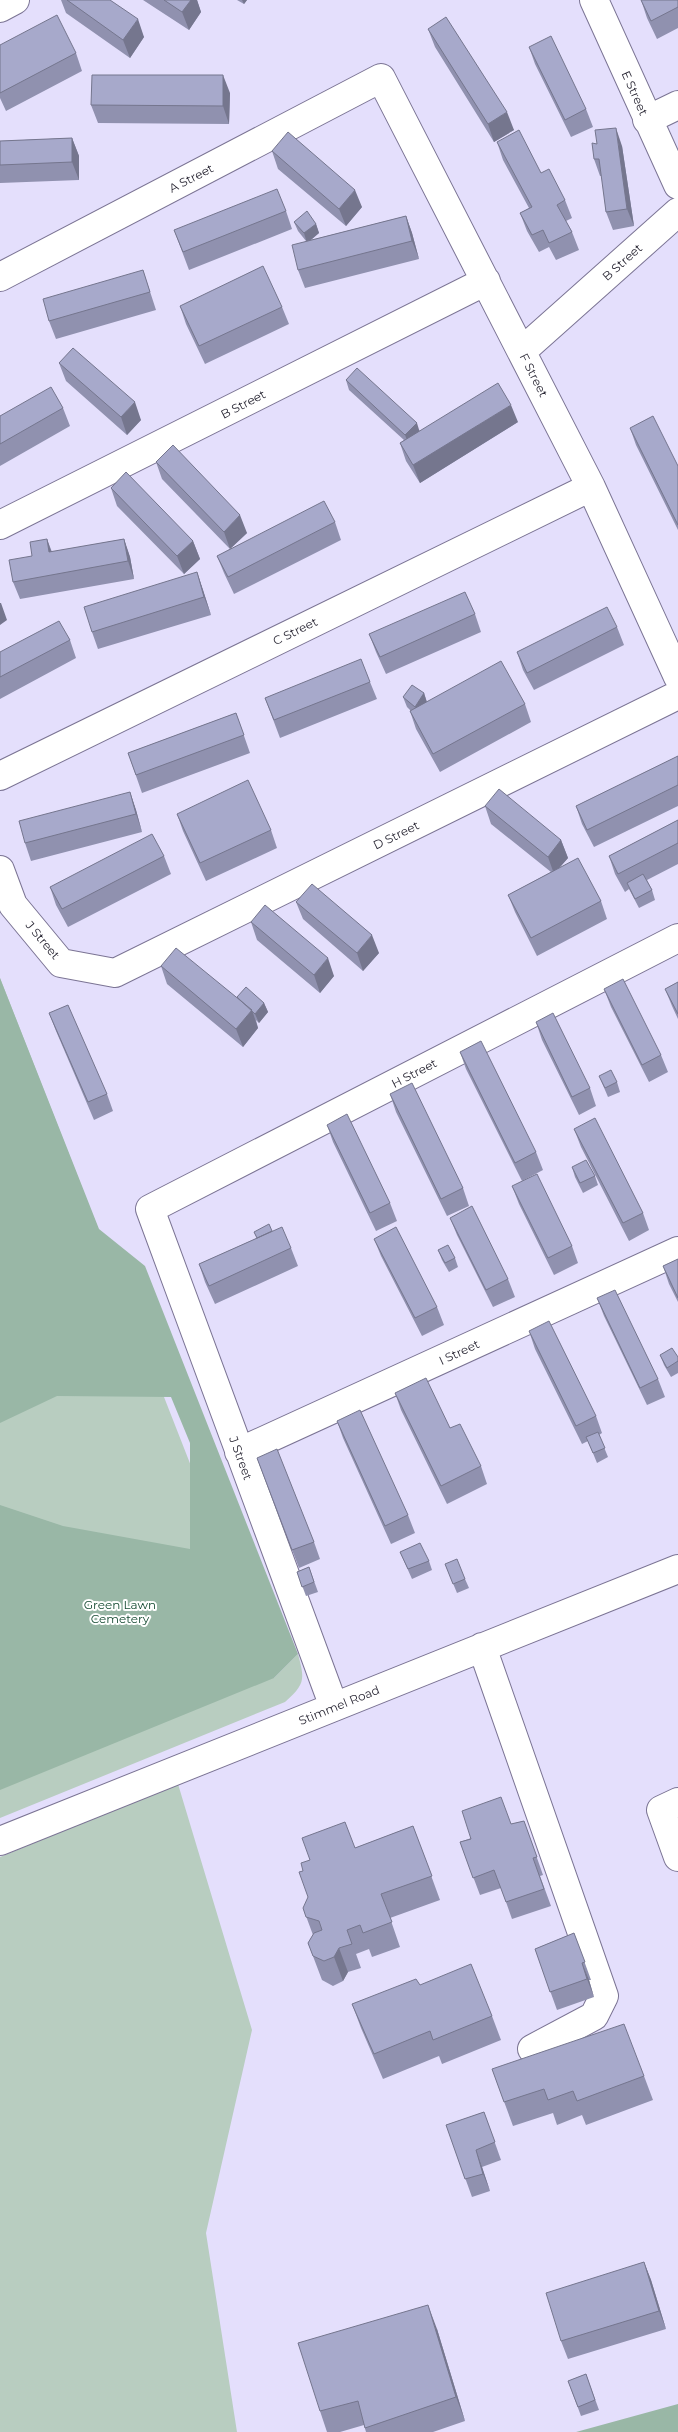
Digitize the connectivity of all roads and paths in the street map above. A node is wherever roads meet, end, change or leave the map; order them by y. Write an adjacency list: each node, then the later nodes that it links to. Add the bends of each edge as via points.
1 (15, 0): 3 (street)
2 (594, 0): 6 (street, E Street)
3 (0, 8)
4 (381, 78): 9 (street, A Street); 10 (street, F Street)
5 (678, 104): 6 (street)
6 (647, 120): 7 (street, E Street)
7 (678, 185)
8 (678, 212): 11 (street, B Street)
9 (0, 277)
10 (486, 281): 11 (street, F Street); 13 (street, B Street)
11 (522, 351): 12 (street, F Street)
12 (591, 487): 14 (street, F Street); 16 (street, C Street)
13 (0, 525)
14 (678, 677)
15 (678, 696): 19 (street, D Street)
16 (0, 776)
17 (0, 870): 19 (street, J Street, via 13,905 62,963)
18 (678, 938): 20 (street, H Street)
19 (115, 973)
20 (150, 1209): 22 (street, J Street)
21 (678, 1250): 22 (street, I Street)
22 (239, 1452): 25 (street, J Street)
23 (678, 1569): 24 (street, Stimmel Road)
24 (482, 1647): 25 (street, Stimmel Road); 29 (street, via 604,1996 594,2016)
25 (334, 1706): 27 (street, Stimmel Road)
26 (678, 1802): 28 (street, via 660,1810)
27 (0, 1841)
28 (678, 1857)
29 (532, 2049)

